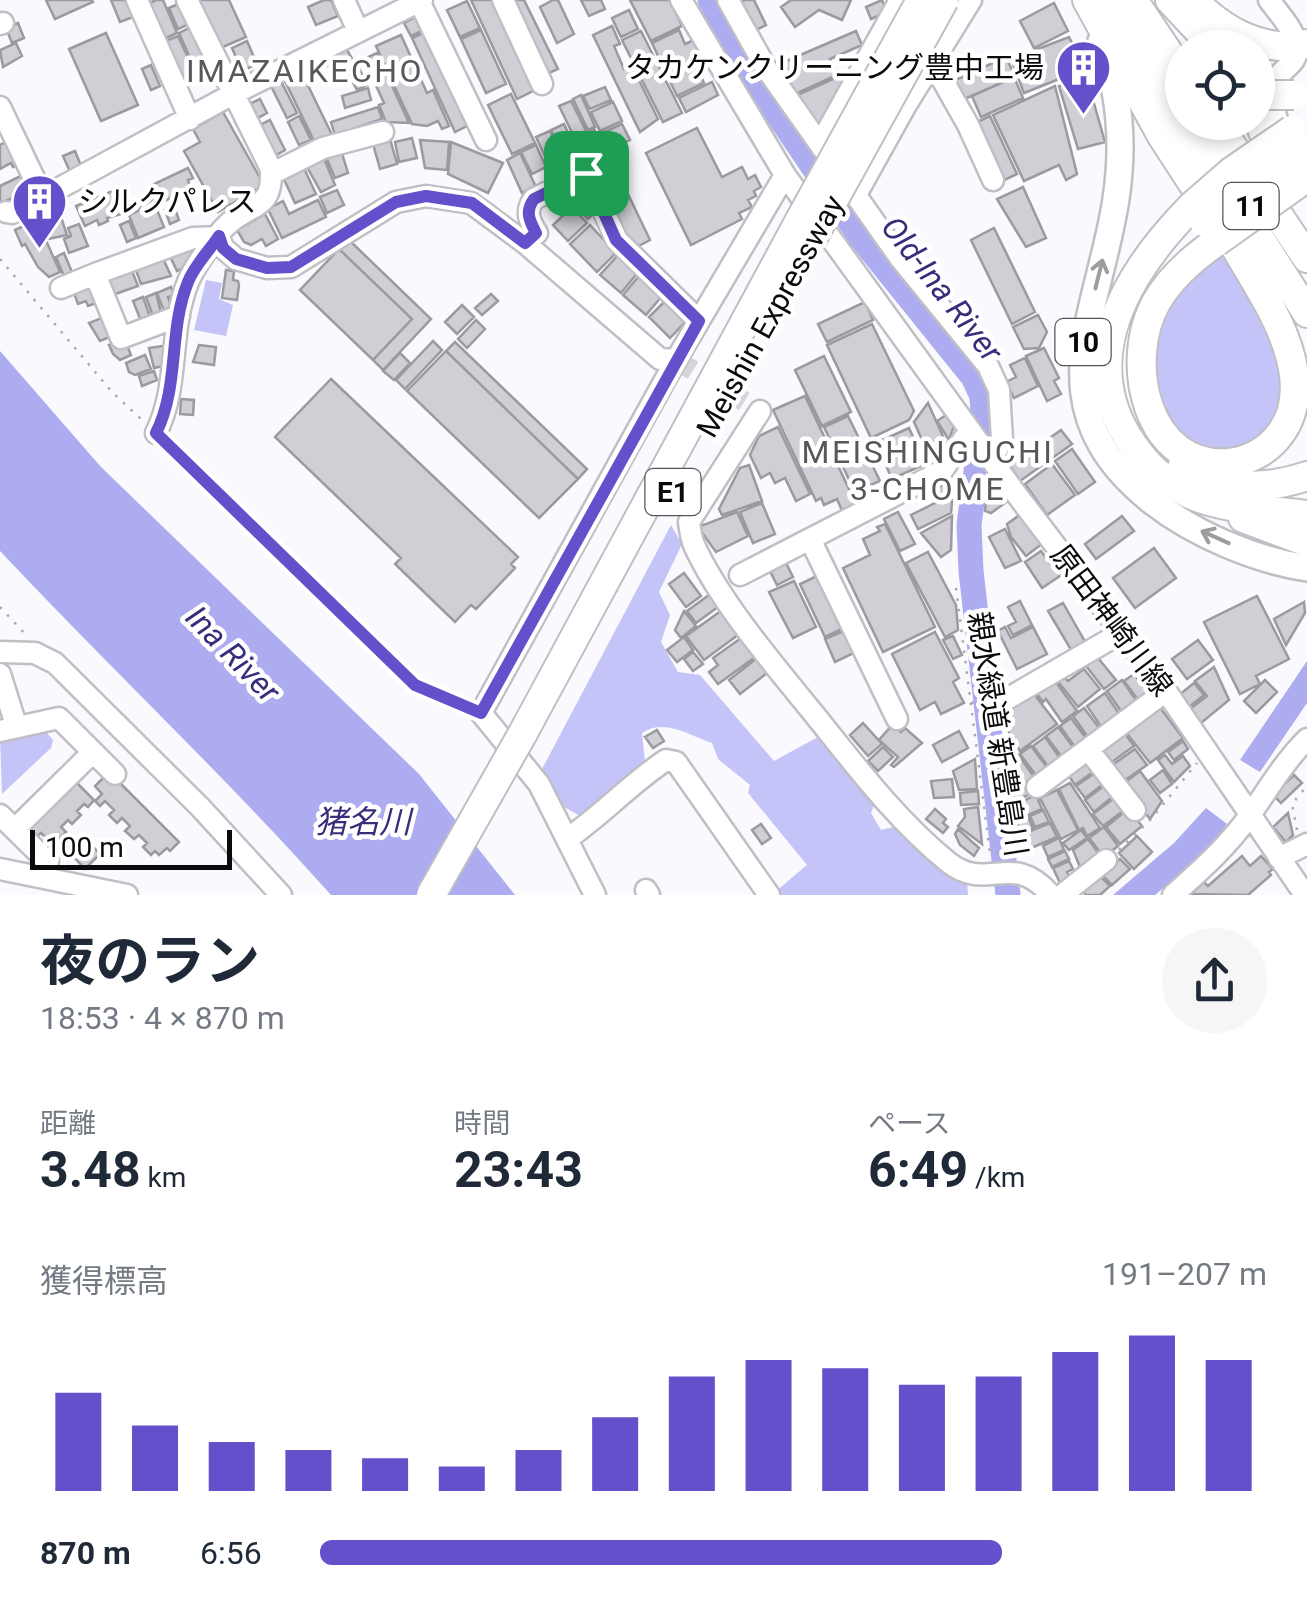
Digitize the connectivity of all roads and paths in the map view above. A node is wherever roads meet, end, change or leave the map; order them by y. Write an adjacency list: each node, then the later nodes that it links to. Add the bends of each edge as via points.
1 (137, 0): 30 (street)
2 (186, 0): 27 (street)
3 (344, 0): 20 (street)
4 (502, 0): 25 (street)
5 (681, 0): 42 (street, 原田神崎川線)
6 (728, 0): 38 (street)
7 (947, 0): 23 (highway, Meishin Expressway / E1, bridge)
8 (971, 0): 23 (street)
9 (1085, 0): 48 (highway); 71 (main road, 10, one-way to 9, via 1248,551 1171,514 1122,474 1092,422 1081,358 1116,198 1120,135 1113,78)
10 (1111, 0): 24 (highway); 26 (highway)
11 (1133, 0): 22 (highway)
12 (1193, 0): 21 (highway, via 1242,36)
13 (1269, 0): 21 (street)
14 (421, 1): 17 (street); 33 (street)
15 (903, 1): 38 (street); 49 (highway, Meishin Expressway / E1, bridge)
16 (1162, 6): 18 (highway); 19 (highway)
17 (382, 9): 20 (street)
18 (1176, 30)
19 (1192, 30)
20 (358, 31): 27 (street)
21 (1302, 45): 32 (street, via 1275,81 1274,106 1287,143)
22 (1165, 48)
23 (928, 52): 43 (street); 44 (street); 49 (highway, Meishin Expressway / E1, bridge)
24 (1165, 79)
25 (542, 84)
26 (1165, 89)
27 (231, 95): 30 (street); 41 (street)
28 (0, 107): 45 (street)
29 (1275, 110): 32 (highway, bridge)
30 (190, 119): 45 (street)
31 (382, 132): 41 (street, via 323,148)
32 (1303, 135): 48 (highway, bridge); 48 (highway, bridge, via 1231,172)
33 (486, 140)
34 (1197, 140): 57 (highway)
35 (1207, 140): 56 (highway, 11)
36 (1228, 140): 52 (highway, 11)
37 (1267, 140): 47 (highway)
38 (820, 144): 44 (street)
39 (609, 162): 40 (street)
40 (586, 173): 51 (street, via 534,199 528,216 536,233); 59 (street, via 616,240)
41 (271, 174): 50 (street, via 266,200)
42 (784, 176): 59 (street); 63 (street, 原田神崎川線)
43 (992, 180)
44 (857, 194): 65 (street, via 988,366 999,390 1002,439)
45 (43, 197): 46 (street)
46 (6, 212)
47 (1307, 226)
48 (1211, 228): 48 (highway, via 1156,302 1142,336 1139,368 1152,416 1171,440 1194,457 1222,464 1251,458 1274,442 1287,423 1295,378 1286,341); 60 (highway); 66 (highway, via 1164,264 1134,315 1126,350 1132,404 1160,450 1201,478 1265,485); 67 (highway, via 1149,254 1112,324 1107,360 1124,430 1156,472)
49 (806, 230): 84 (highway, Meishin Expressway / E1)
50 (219, 236): 51 (street, via 236,259 291,267 396,202 426,196 472,203); 54 (street, via 193,238); 58 (street, via 188,280)
51 (525, 243): 61 (street, via 660,360)
52 (1307, 258)
53 (0, 259): 64 (path, via 112,392)
54 (95, 274): 55 (street); 58 (street, via 121,338)
55 (61, 288)
56 (1307, 289)
57 (1307, 313)
58 (180, 316): 64 (street, via 168,411)
59 (699, 321): 61 (street)
60 (1307, 348)
61 (676, 360): 81 (street)
62 (760, 411): 99 (street, via 689,522 692,542 769,659 876,790 950,864 978,876)
63 (970, 430): 65 (street, 原田神崎川線); 69 (street, via 942,472)
64 (156, 433): 81 (path, via 415,685)
65 (992, 460): 75 (street, 原田神崎川線)
66 (1307, 476)
67 (1188, 493): 68 (highway); 70 (highway)
68 (1307, 515)
69 (810, 539): 72 (street); 82 (street)
70 (1307, 542)
71 (1307, 568)
72 (740, 575)
73 (956, 588): 99 (path, 親水緑道 新豊島川, via 990,853 1001,853)
74 (0, 607): 77 (path)
75 (1121, 633): 79 (street, 原田神崎川線); 80 (street)
76 (0, 652): 77 (street)
77 (46, 656): 103 (street)
78 (0, 674): 83 (street)
79 (1166, 691): 86 (street); 87 (street, 原田神崎川線)
80 (1005, 700)
81 (481, 713): 95 (street, via 540,784)
82 (897, 719)
83 (8, 728): 88 (street, via 58,718)
84 (529, 739): 104 (highway, Meishin Expressway / E1, bridge); 105 (highway, Meishin Expressway / E1)
85 (1307, 739): 93 (street)
86 (1088, 749): 91 (street); 92 (street)
87 (1207, 751): 93 (street, 原田神崎川線); 98 (path, via 1151,819)
88 (93, 752): 89 (street); 94 (street)
89 (115, 774)
90 (1307, 786): 96 (path, via 1292,804)
91 (1038, 788)
92 (1134, 810)
93 (1246, 810): 97 (street, 原田神崎川線); 110 (street, via 1214,860)
94 (7, 822): 101 (street)
95 (567, 838): 106 (street); 107 (street, via 634,782 666,760 676,762)
96 (1305, 844): 97 (street)
97 (1279, 858): 111 (street, 原田神崎川線)
98 (1106, 860): 109 (street)
99 (993, 865): 108 (street, via 1038,880)
100 (0, 869): 101 (street)
101 (37, 878): 102 (street)
102 (113, 894)
103 (281, 895)
104 (431, 895)
105 (452, 895)
106 (595, 895)
107 (769, 895)
108 (1051, 895)
109 (1062, 895)
110 (1173, 895)
111 (1305, 895)

